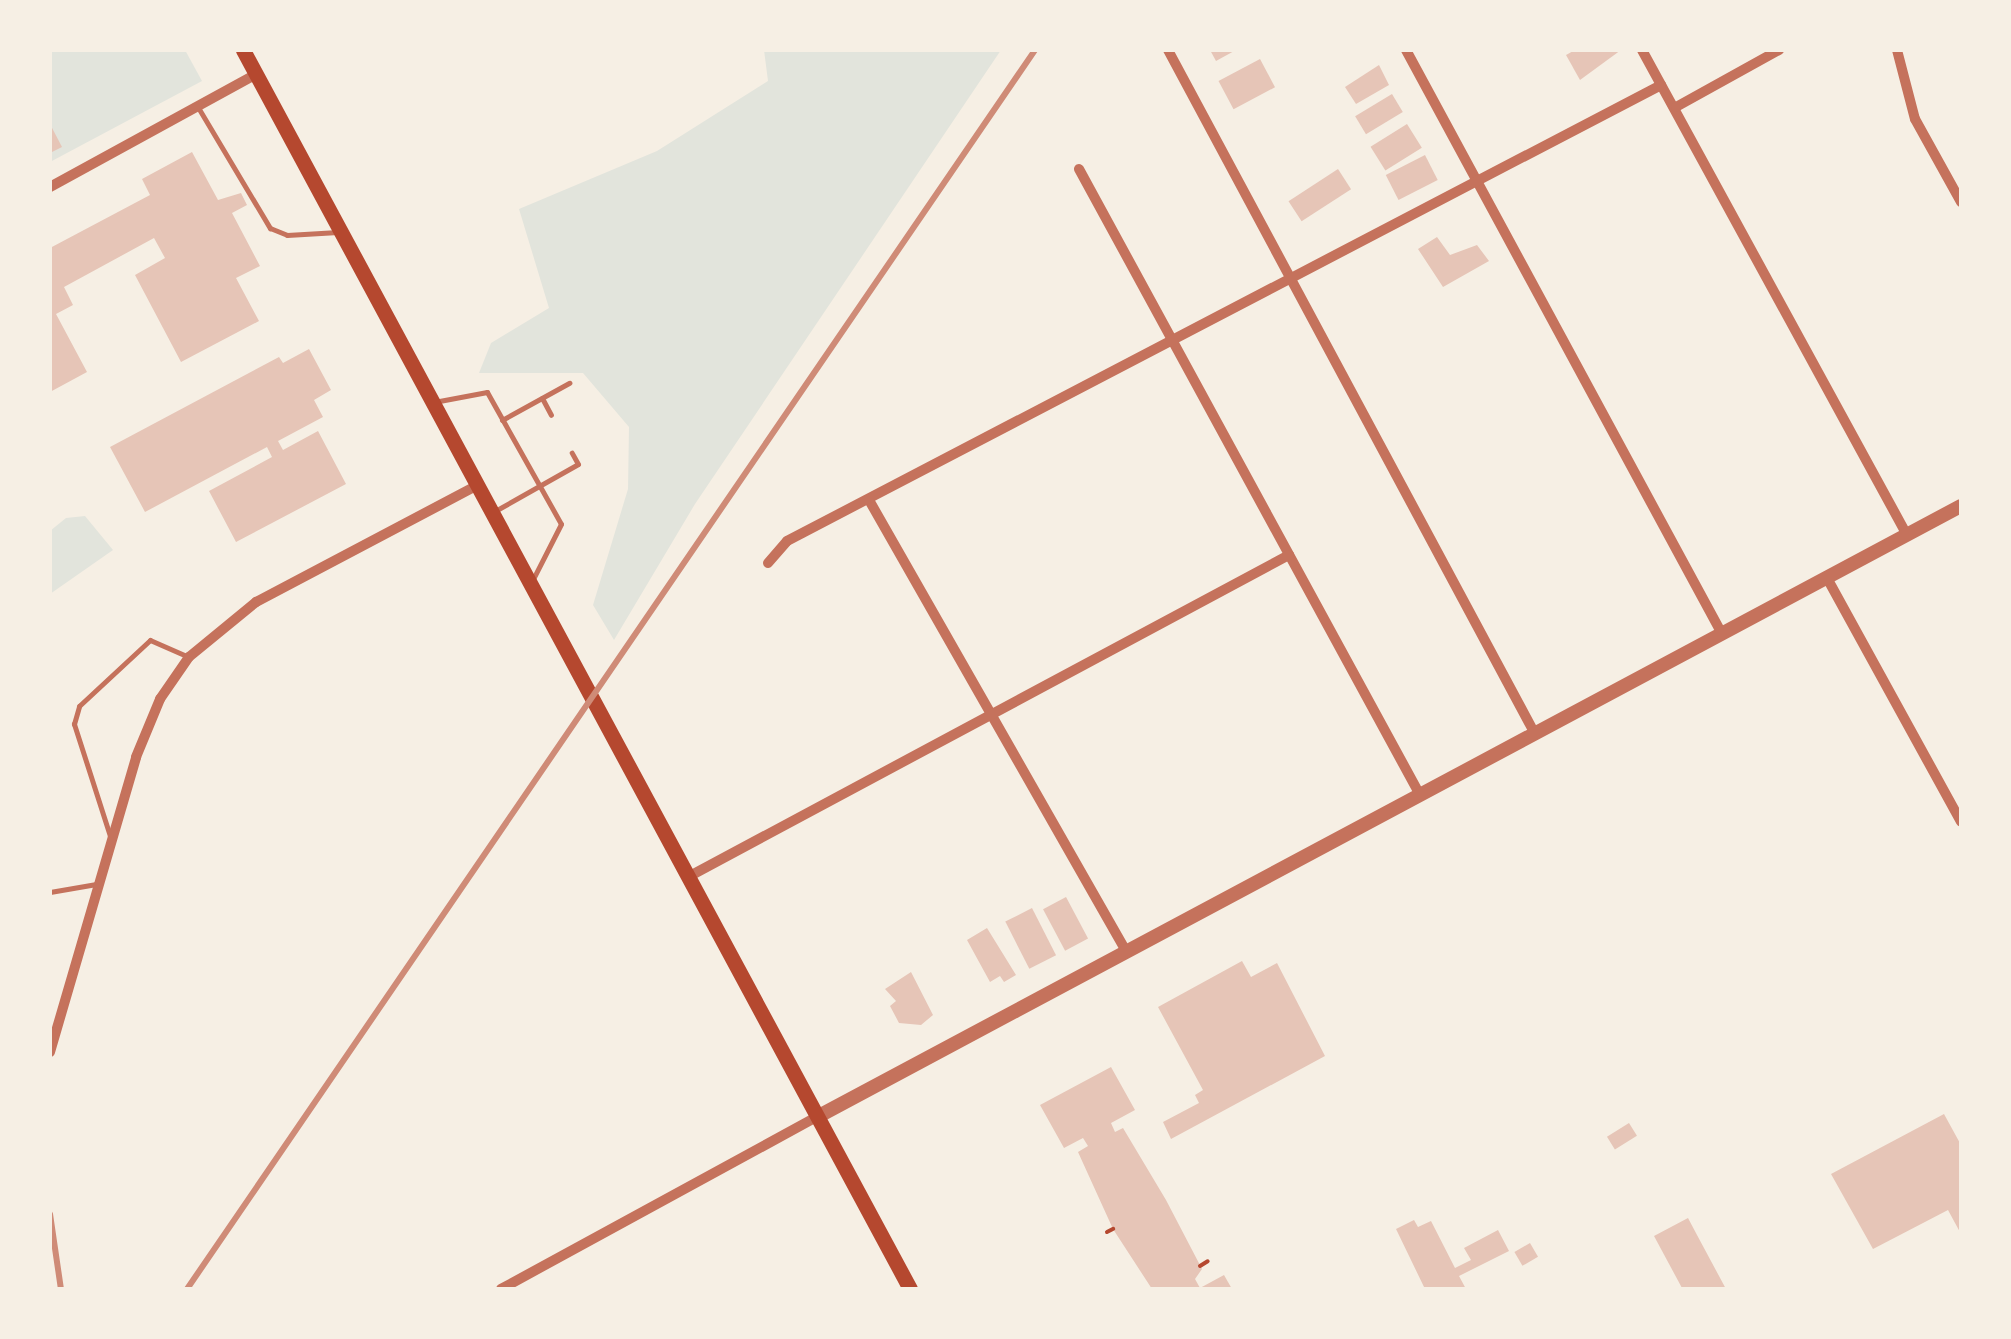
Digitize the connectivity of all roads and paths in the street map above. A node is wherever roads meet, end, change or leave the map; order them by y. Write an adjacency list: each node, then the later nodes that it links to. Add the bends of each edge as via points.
1 (243, 50): 7 (main road)
2 (1168, 50): 16 (street)
3 (1406, 50): 12 (street)
4 (1642, 50): 8 (street)
5 (1779, 50): 10 (street)
6 (1897, 50): 14 (street, via 1915,120)
7 (256, 74): 9 (street); 15 (main road)
8 (1661, 85): 10 (street); 12 (street)
9 (198, 107): 13 (street); 15 (lane, via 270,228 288,235)
10 (1676, 107): 29 (street)
11 (1079, 170): 17 (street)
12 (1479, 184): 16 (street); 34 (street)
13 (50, 187)
14 (1961, 202)
15 (341, 232): 20 (main road)
16 (1292, 281): 17 (street); 37 (street)
17 (1174, 342): 26 (street); 30 (street)
18 (569, 382): 19 (lane)
19 (542, 398): 21 (lane); 22 (lane)
20 (433, 402): 22 (lane, via 487,392); 24 (main road)
21 (551, 415)
22 (502, 420): 25 (lane)
23 (572, 453): 25 (lane, via 578,464)
24 (478, 485): 28 (main road); 35 (street, via 256,602)
25 (539, 486): 28 (lane); 33 (lane, via 560,524)
26 (869, 500): 31 (street, via 787,541); 36 (street)
27 (1961, 506): 29 (street)
28 (492, 512): 33 (main road)
29 (1907, 534): 32 (street)
30 (1289, 555): 36 (street); 38 (street)
31 (768, 562)
32 (1827, 578): 34 (street); 39 (street)
33 (531, 584): 41 (main road)
34 (1722, 634): 37 (street)
35 (189, 657): 40 (street, via 160,699); 40 (lane, via 150,640 79,706 78,741)
36 (993, 717): 41 (street); 44 (street)
37 (1534, 732): 38 (street)
38 (1420, 795): 44 (street)
39 (1961, 822)
40 (112, 841): 42 (street)
41 (688, 877): 46 (main road)
42 (100, 883): 43 (lane); 45 (street)
43 (50, 892)
44 (1126, 952): 46 (street)
45 (50, 1052)
46 (817, 1117): 49 (street); 50 (main road)
47 (1208, 1261): 48 (path)
48 (1200, 1266)
49 (500, 1289)
50 (910, 1289)

